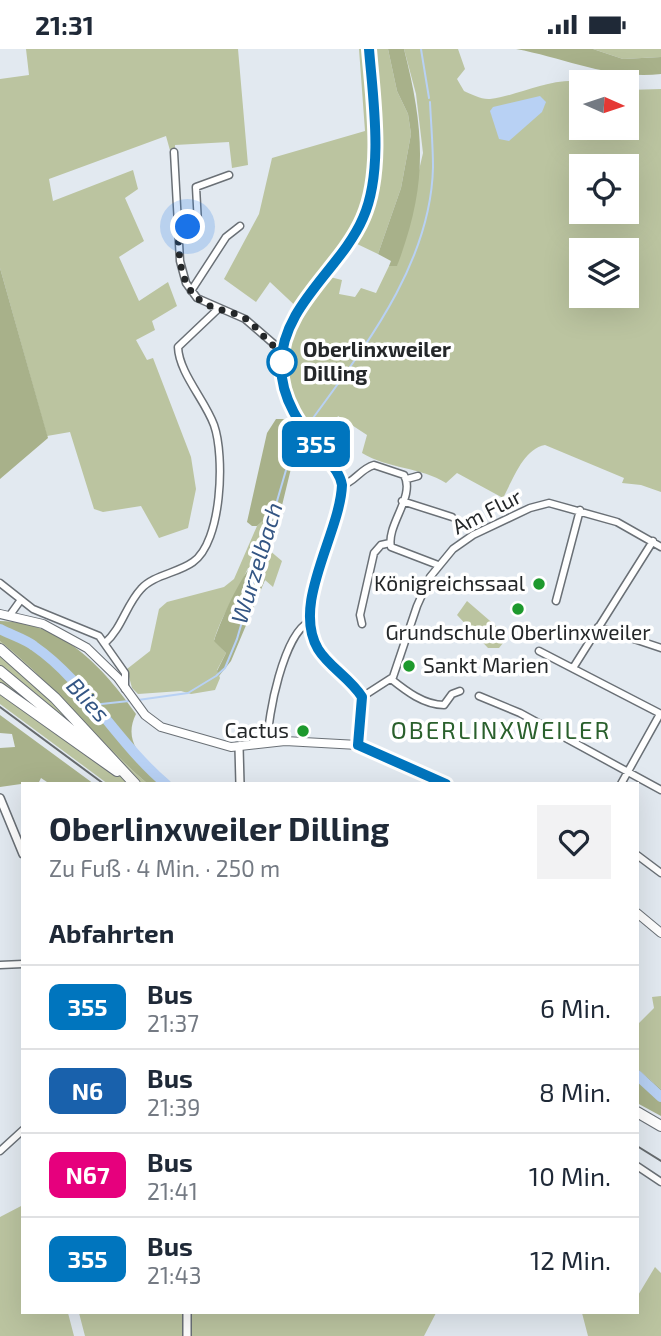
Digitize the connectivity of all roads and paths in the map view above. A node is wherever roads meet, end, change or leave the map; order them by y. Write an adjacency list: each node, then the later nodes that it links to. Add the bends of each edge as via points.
1 (369, 49): 8 (main road, via 375,118 369,202 354,236 292,322)
2 (174, 152): 5 (street)
3 (229, 175): 5 (street, via 196,187 198,224)
4 (240, 226): 6 (street, via 226,237)
5 (178, 227): 6 (street, via 180,261)
6 (191, 291): 7 (street)
7 (218, 309): 8 (street, via 245,319); 27 (street, via 178,347 213,423 219,447 219,483 210,538 195,561 143,586)
8 (282, 351): 11 (main road, via 286,397)
9 (418, 475): 10 (street)
10 (407, 479): 11 (street, via 373,465); 12 (street)
11 (342, 485): 24 (main road)
12 (402, 501): 14 (street); 16 (street)
13 (580, 510): 15 (street, via 626,525); 18 (street, Am Flur, via 550,503 530,508 473,535); 21 (street)
14 (452, 517)
15 (653, 541): 17 (street); 26 (street)
16 (390, 543): 18 (street, via 394,550); 25 (street, via 374,553)
17 (661, 547)
18 (439, 565): 33 (street, Am Flur, via 423,591)
19 (0, 583): 20 (street)
20 (20, 601): 23 (street); 27 (street, via 89,629)
21 (556, 601)
22 (0, 614): 23 (main road)
23 (10, 615): 36 (main road, via 75,640 97,657)
24 (309, 622): 38 (main road, via 319,650); 40 (street, via 295,637 282,669 269,716)
25 (362, 624)
26 (598, 627): 28 (street); 31 (street)
27 (105, 643): 36 (street, via 125,673)
28 (661, 648)
29 (0, 649): 45 (highway)
30 (540, 651): 31 (street)
31 (573, 669): 39 (street)
32 (0, 671): 46 (highway)
33 (391, 679): 35 (street, via 439,706); 38 (street)
34 (0, 688): 44 (highway)
35 (460, 691)
36 (127, 692): 42 (main road, via 161,727)
37 (479, 696): 43 (street)
38 (362, 697): 41 (main road)
39 (660, 714): 43 (street)
40 (268, 743): 41 (main road); 42 (main road)
41 (358, 745): 48 (main road)
42 (239, 747): 47 (street)
43 (629, 770): 49 (street); 50 (street)
44 (132, 782)
45 (133, 782)
46 (133, 782)
47 (240, 782)
48 (441, 782)
49 (622, 782)
50 (661, 790)
51 (0, 797): 52 (street)
52 (21, 848)
53 (639, 856): 54 (street)
54 (661, 873)
55 (639, 915): 56 (main road)
56 (661, 933)
57 (21, 964): 58 (street)
58 (0, 965)
59 (639, 1113): 60 (highway)
60 (661, 1126)
61 (21, 1132): 62 (street)
62 (0, 1151)
63 (639, 1167): 64 (street)
64 (661, 1182)
65 (187, 1314): 66 (street)
66 (187, 1336)

